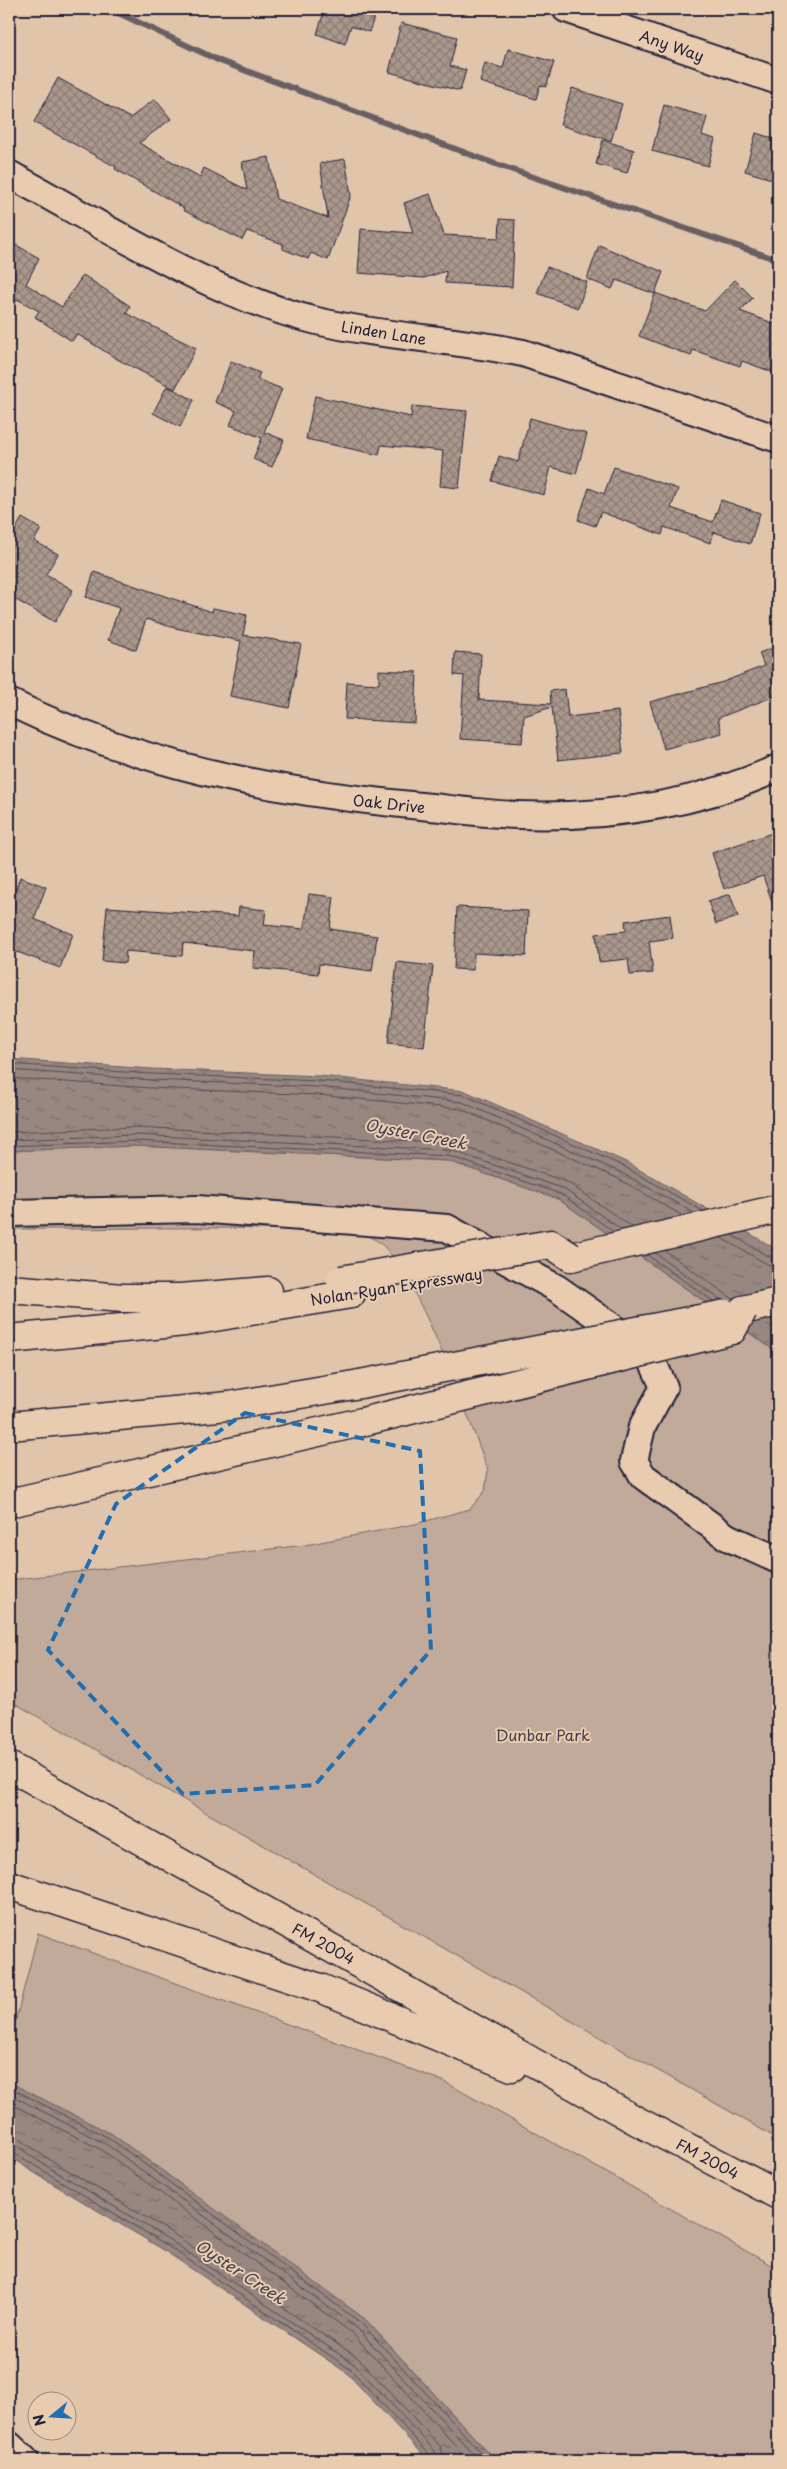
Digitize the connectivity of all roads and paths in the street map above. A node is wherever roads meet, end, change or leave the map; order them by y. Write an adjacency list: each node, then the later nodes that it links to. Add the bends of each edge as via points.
1 (566, 9): 2 (street, Any Way)
2 (778, 81)
3 (9, 174): 4 (street, Linden Lane, via 199,277 253,300 316,320 410,338 523,353)
4 (778, 439)
5 (9, 702): 6 (street, Oak Drive, via 53,723 155,759 272,788 516,815 577,816 646,808 714,793)
6 (778, 768)
7 (778, 1209): 9 (main road, bridge, via 571,1257 551,1244)
8 (9, 1213): 16 (street, via 197,1210 447,1228 558,1289 648,1352 664,1387 642,1427 634,1461 643,1476 726,1537)
9 (346, 1287): 10 (main road, via 180,1298 123,1298); 13 (main road, Nolan Ryan Expressway, via 185,1322)
10 (9, 1289)
11 (778, 1302): 12 (main road)
12 (743, 1310): 14 (main road, bridge, via 360,1384 228,1406); 15 (main road, bridge, via 732,1330 362,1422)
13 (9, 1339)
14 (9, 1426)
15 (9, 1503)
16 (778, 1560)
17 (9, 1766): 19 (main road, FM 2004 / FM 2004)
18 (9, 1885): 19 (main road, FM 2004 / FM 2004, via 320,1988)
19 (637, 2121): 20 (main road, FM 2004 / FM 2004)
20 (778, 2194)
21 (9, 2446): 22 (street)
22 (24, 2460)

